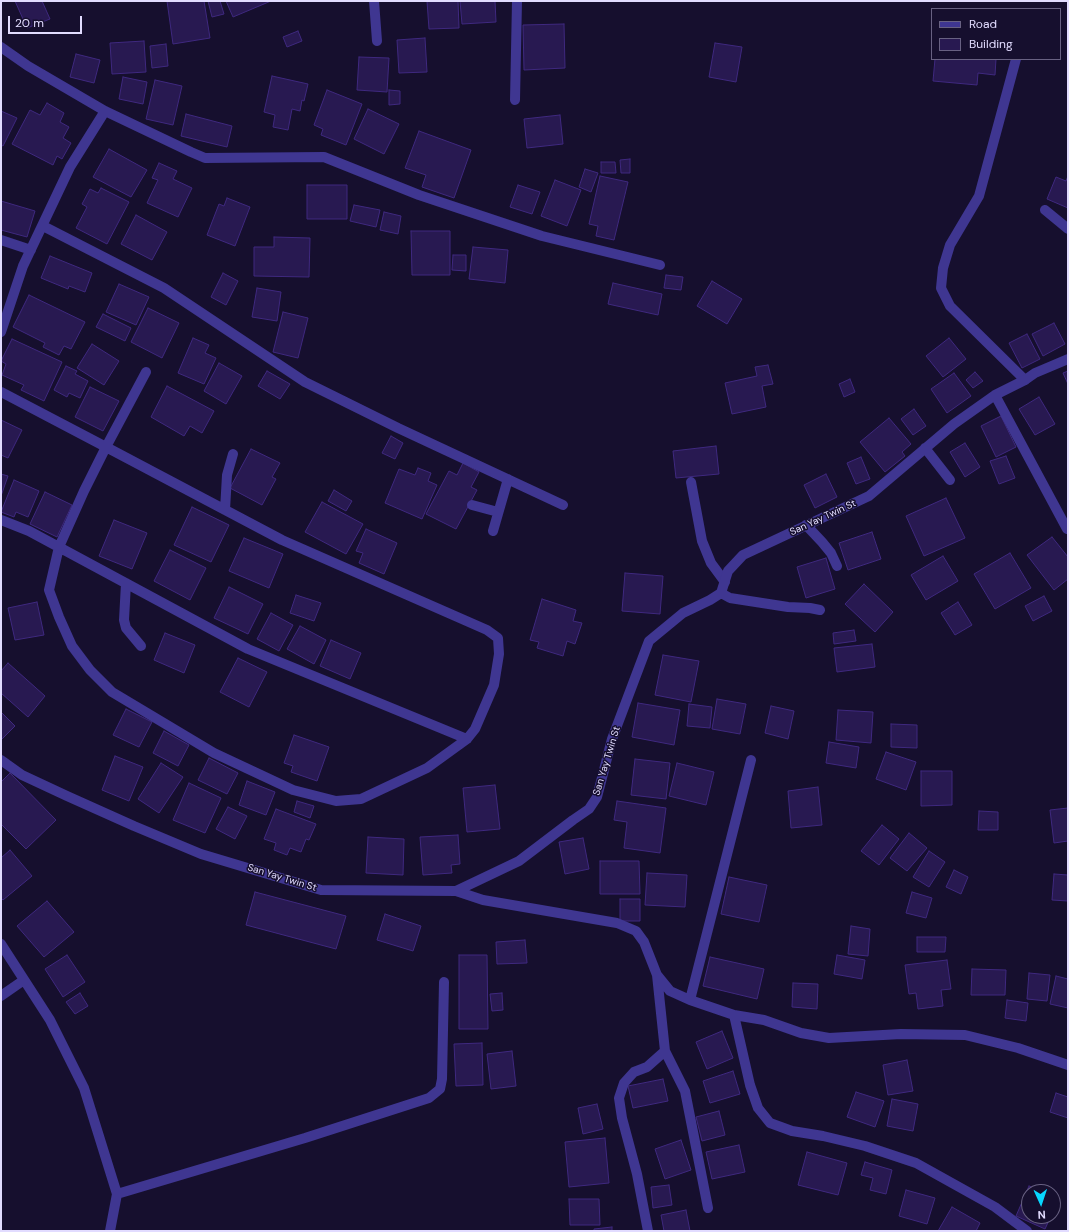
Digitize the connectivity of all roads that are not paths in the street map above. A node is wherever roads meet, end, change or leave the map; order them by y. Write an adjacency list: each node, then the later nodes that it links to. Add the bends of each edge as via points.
1 (374, 1): 3 (street)
2 (517, 1): 6 (street)
3 (376, 41)
4 (1, 47): 7 (street, via 28,66)
5 (1016, 60): 17 (street, via 979,196 950,245 943,268 941,288 950,306)
6 (515, 100)
7 (105, 111): 9 (street, via 70,167); 13 (street, via 206,158 324,158 419,195 542,236)
8 (1045, 210): 10 (street)
9 (43, 226): 12 (street); 23 (street, via 164,288 305,382)
10 (1068, 229)
11 (1, 240): 12 (street)
12 (31, 250): 14 (street, via 23,266)
13 (660, 265)
14 (1, 332)
15 (1068, 359): 17 (street, San Yay Twin St)
16 (146, 372): 20 (street)
17 (1025, 380): 19 (street, San Yay Twin St)
18 (1, 392): 20 (street)
19 (995, 395): 21 (street, San Yay Twin St); 32 (street)
20 (106, 447): 28 (street); 34 (street)
21 (925, 448): 24 (street); 31 (street, San Yay Twin St, via 869,496)
22 (233, 454): 28 (street, via 227,475)
23 (508, 479): 27 (street); 29 (street)
24 (950, 480)
25 (691, 482): 36 (street, via 702,541 711,563)
26 (472, 505): 29 (street)
27 (563, 505)
28 (226, 510): 41 (street, via 282,540 466,620 498,638 499,654 494,685 475,729)
29 (498, 512): 33 (street)
30 (1, 520): 34 (street)
31 (806, 525): 35 (street, via 831,554); 36 (street, San Yay Twin St, via 743,555 728,571)
32 (1067, 529)
33 (493, 531)
34 (59, 547): 37 (street); 41 (street, via 49,590 72,646 90,670 112,692 214,753 293,790 336,801 361,799 426,768)
35 (837, 566)
36 (725, 582): 38 (street, San Yay Twin St)
37 (126, 583): 40 (street, via 124,620 126,628); 41 (street, via 248,649)
38 (721, 593): 39 (street, via 730,598); 44 (street, San Yay Twin St, via 683,613 649,641 612,739 597,797 589,809 520,861)
39 (820, 610)
40 (141, 646)
41 (467, 739)
42 (1, 760): 44 (street, San Yay Twin St, via 22,775 194,851 322,890)
43 (751, 760): 50 (street)
44 (456, 891): 46 (street, via 483,900 617,923 636,932 644,942)
45 (1, 944): 47 (street)
46 (657, 975): 50 (street, via 670,991); 52 (street)
47 (24, 980): 49 (street); 54 (street, via 50,1020 84,1088)
48 (444, 982): 54 (street, via 442,1078 440,1089 429,1098 297,1141)
49 (1, 996)
50 (690, 1000): 51 (street)
51 (734, 1015): 53 (street, via 764,1020 801,1033 829,1038 901,1034 965,1035 1018,1048); 58 (street, via 750,1085 758,1108 770,1123 792,1131 865,1146 916,1163 995,1207)
52 (665, 1051): 55 (street, via 685,1091); 57 (street, via 648,1067 634,1072 624,1083 619,1098)
53 (1068, 1065)
54 (117, 1194): 56 (street)
55 (708, 1208)
56 (110, 1231)
57 (648, 1231)
58 (1027, 1231)

